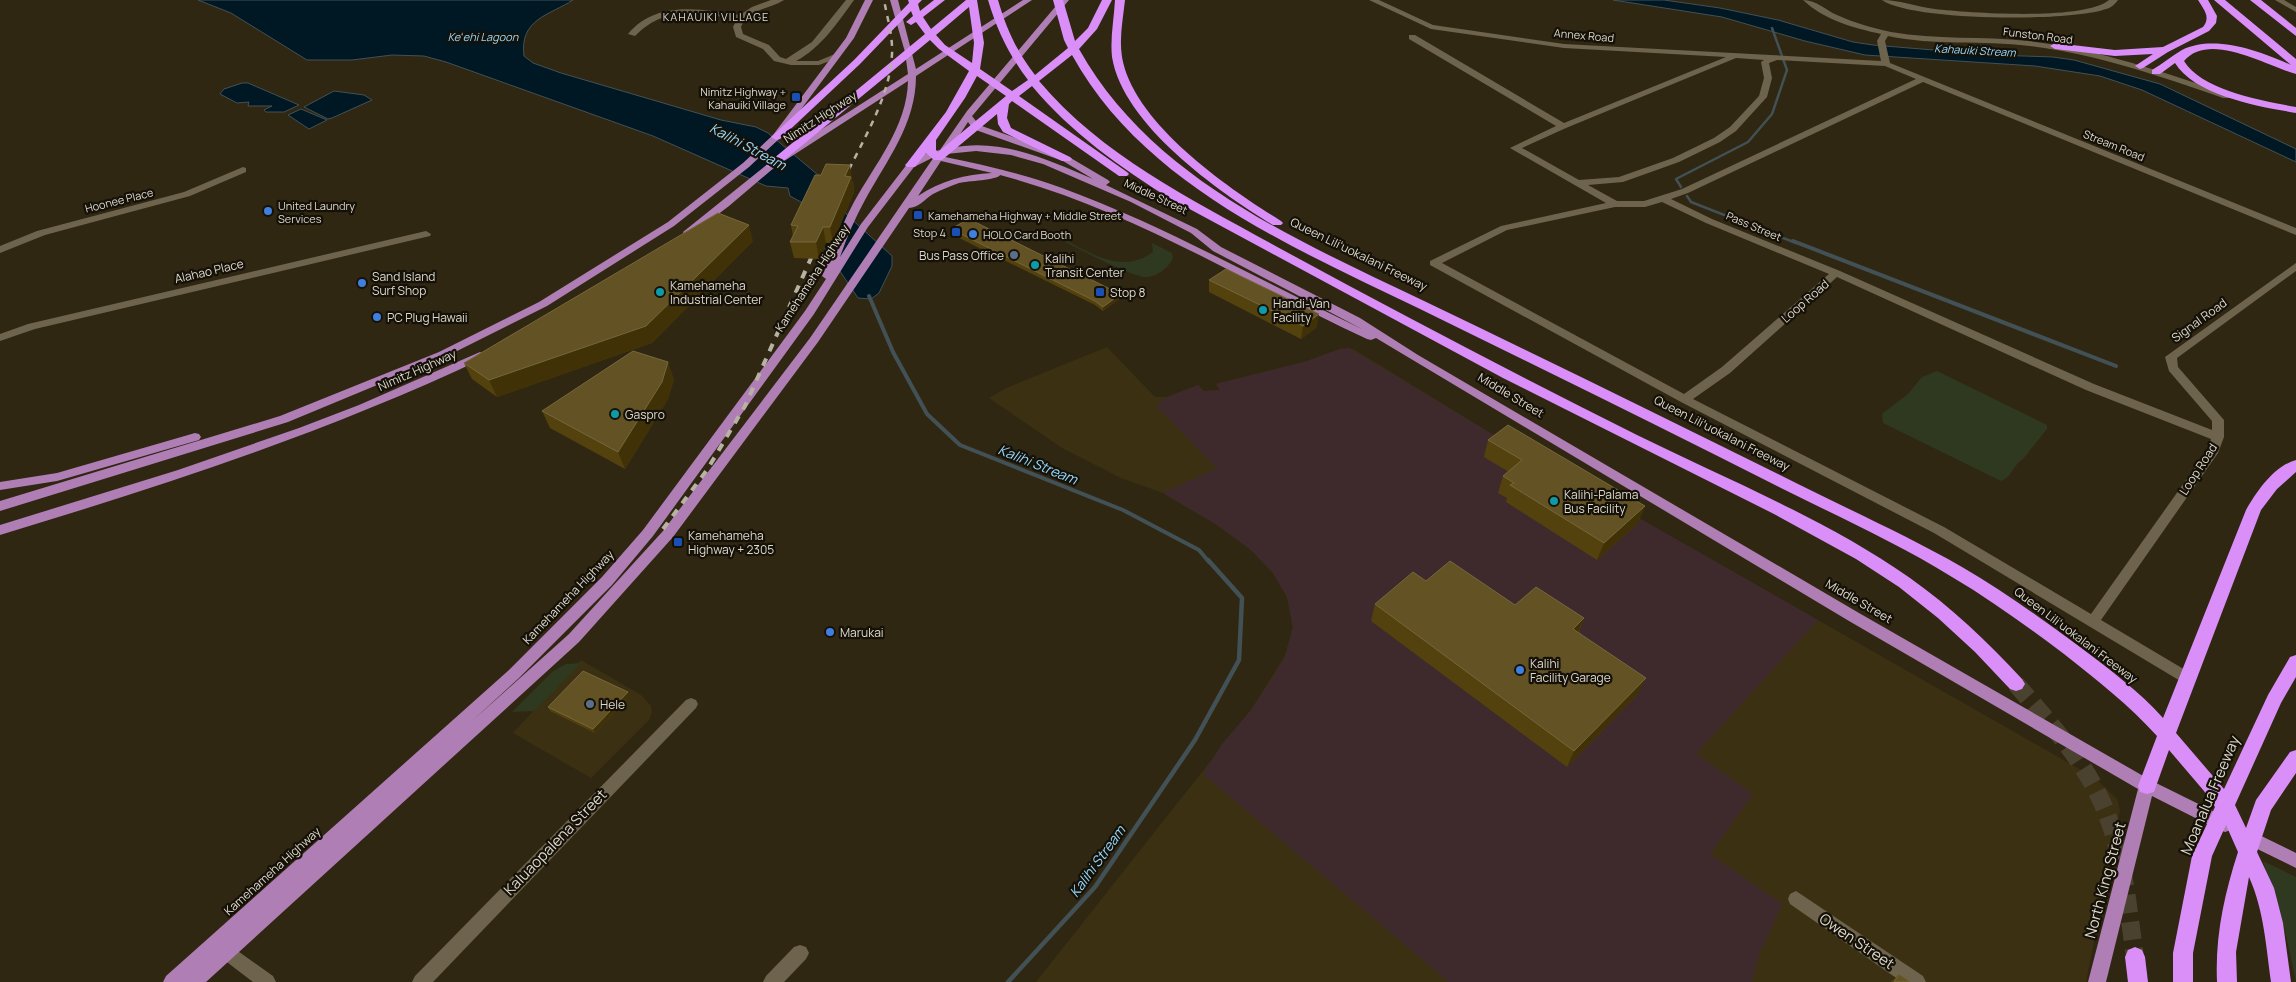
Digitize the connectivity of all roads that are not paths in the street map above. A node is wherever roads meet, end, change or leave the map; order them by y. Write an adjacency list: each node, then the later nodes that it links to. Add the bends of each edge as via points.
1 (780, 0): 25 (street, via 758,7)
2 (845, 0): 37 (street, via 850,0 811,48)
3 (869, 0): 34 (main road, Nimitz Highway, via 850,38)
4 (894, 0): 71 (main road, via 912,70 912,95 897,137 850,218)
5 (913, 0): 74 (highway, via 923,26 942,47 1115,169 1232,237)
6 (917, 0): 38 (highway)
7 (940, 0): 38 (highway)
8 (972, 0): 53 (highway, via 978,58 970,82); 54 (highway)
9 (993, 0): 74 (highway, via 1006,37 1028,74 1064,113 1109,152 1179,198)
10 (1028, 0): 54 (main road, Nimitz Highway)
11 (1058, 0): 73 (highway, Queen Liliʻuokalani Freeway, via 1069,40 1085,69 1105,98 1141,137 1185,173 1250,218)
12 (1065, 0): 49 (main road)
13 (1107, 0): 47 (highway, via 1100,18 1084,39)
14 (1120, 0): 73 (highway, via 1117,52 1125,81 1144,112 1172,143 1218,182 1270,219)
15 (1373, 0): 26 (street, Annex Road)
16 (1806, 0): 29 (street, Funston Road, via 1841,20)
17 (1886, 0): 18 (street, via 1949,13 2055,15 2103,10 2112,6)
18 (2114, 0)
19 (2203, 0): 31 (highway, via 2212,16 2209,26)
20 (2219, 0): 41 (highway)
21 (2235, 0): 32 (highway)
22 (2255, 0): 27 (highway)
23 (2284, 1): 24 (street)
24 (2296, 10)
25 (742, 18): 28 (street, via 694,10 676,11 650,16); 37 (street, via 737,27 739,35 761,44 777,59)
26 (1431, 28): 35 (street, Annex Road, via 1564,46); 50 (street, via 1412,37)
27 (2296, 33)
28 (632, 34)
29 (1884, 36): 30 (street, Funston Road); 39 (street)
30 (2054, 46): 31 (highway, via 2114,53); 42 (street, Funston Road)
31 (2166, 50): 42 (highway)
32 (2296, 51)
33 (2186, 52): 43 (highway, via 2199,48 2231,49 2265,57); 44 (highway); 48 (highway, via 2179,61 2180,65 2202,82 2242,97)
34 (835, 56): 40 (street, via 828,61); 45 (main road, Nimitz Highway)
35 (1736, 56): 36 (street, Annex Road); 50 (street, Annex Road)
36 (1777, 58): 39 (street, Annex Road); 61 (street, via 1765,62 1768,84 1760,101 1733,129 1717,140 1676,160 1620,180)
37 (787, 62): 40 (street)
38 (857, 62): 52 (highway)
39 (1885, 62): 46 (street, Annex Road)
40 (807, 64): 45 (street, via 815,67)
41 (2296, 64)
42 (2140, 66): 44 (street, Funston Road)
43 (2296, 71)
44 (2156, 72): 48 (street, Funston Road, via 2231,98)
45 (820, 77): 52 (main road, Nimitz Highway)
46 (1923, 79): 62 (street); 66 (street, Stream Road)
47 (1004, 105): 51 (highway); 56 (highway, via 1002,121 1008,130)
48 (2296, 111)
49 (970, 113): 51 (main road, via 969,119); 55 (main road)
50 (1563, 126): 61 (street, Annex Road, via 1515,148)
51 (976, 127): 55 (highway); 56 (main road)
52 (776, 137): 79 (main road, Nimitz Highway, via 708,197 671,224 543,304 443,354)
53 (931, 138): 55 (highway, via 929,146); 57 (highway)
54 (801, 144): 58 (highway)
55 (940, 154): 57 (main road); 60 (main road); 63 (main road, Middle Street, via 976,148 1025,156); 65 (main road)
56 (1066, 159): 63 (main road)
57 (911, 165): 71 (main road, Kamehameha Highway)
58 (772, 166): 68 (main road)
59 (244, 170): 69 (street, Hoonee Place, via 188,194 41,233)
60 (1023, 178): 65 (main road, via 990,176 951,182 917,200); 77 (main road, Middle Street, via 1090,203 1208,256 1345,326)
61 (1576, 183): 64 (street)
62 (1664, 199): 64 (street, via 1637,205); 72 (street, Pass Street)
63 (1134, 200): 77 (main road, Middle Street, via 1194,231 1217,249 1356,320)
64 (1615, 204): 78 (street, via 1504,228 1434,263)
65 (898, 218): 94 (main road, Kamehameha Highway, via 805,352 668,534 586,625)
66 (2296, 232)
67 (426, 234): 75 (street, Alahao Place, via 32,326)
68 (676, 240)
69 (0, 250)
70 (2296, 266): 80 (street, Signal Road, via 2172,357 2174,368 2218,420)
71 (832, 273): 94 (main road, Kamehameha Highway, via 810,312 672,502 607,580 514,674)
72 (1836, 274): 78 (street, Loop Road, via 1726,370); 80 (street, Loop Road, via 2090,387)
73 (1366, 277): 107 (highway, Queen Liliʻuokalani Freeway, via 1921,552 2035,623 2142,707 2211,785 2230,814 2264,888 2273,923)
74 (1382, 308): 88 (highway, via 1551,398 1863,555 1941,611)
75 (0, 338)
76 (487, 353): 84 (main road, Nimitz Highway, via 377,403 284,439)
77 (1414, 356): 91 (main road, Middle Street)
78 (1685, 399): 85 (street, via 1939,530)
79 (284, 418): 82 (main road, via 198,436 57,477); 83 (main road, Nimitz Highway)
80 (2218, 437): 85 (street, Loop Road, via 2214,450)
81 (2296, 465): 87 (highway, via 2283,473 2265,492 2254,510)
82 (0, 486)
83 (0, 506)
84 (0, 530)
85 (2093, 622): 87 (street)
86 (2296, 662): 105 (highway, Moanalua Freeway, via 2274,700 2202,856 2183,953)
87 (2187, 678): 91 (highway)
88 (2016, 684)
89 (691, 704): 100 (street, Kaluaopalena Street)
90 (2296, 758): 106 (highway, via 2263,806 2236,887 2226,952)
91 (2147, 786): 92 (main road, Middle Street); 103 (main road, North King Street)
92 (2296, 861)
93 (1796, 900): 102 (street, Owen Street)
94 (221, 947): 97 (main road, Kamehameha Highway); 98 (main road, Kamehameha Highway); 99 (street)
95 (800, 953): 101 (street)
96 (2135, 957): 104 (highway)
97 (172, 982)
98 (193, 982)
99 (267, 982)
100 (421, 982)
101 (772, 982)
102 (1917, 982)
103 (2097, 982)
104 (2138, 982)
105 (2183, 982)
106 (2226, 982)
107 (2281, 982)

